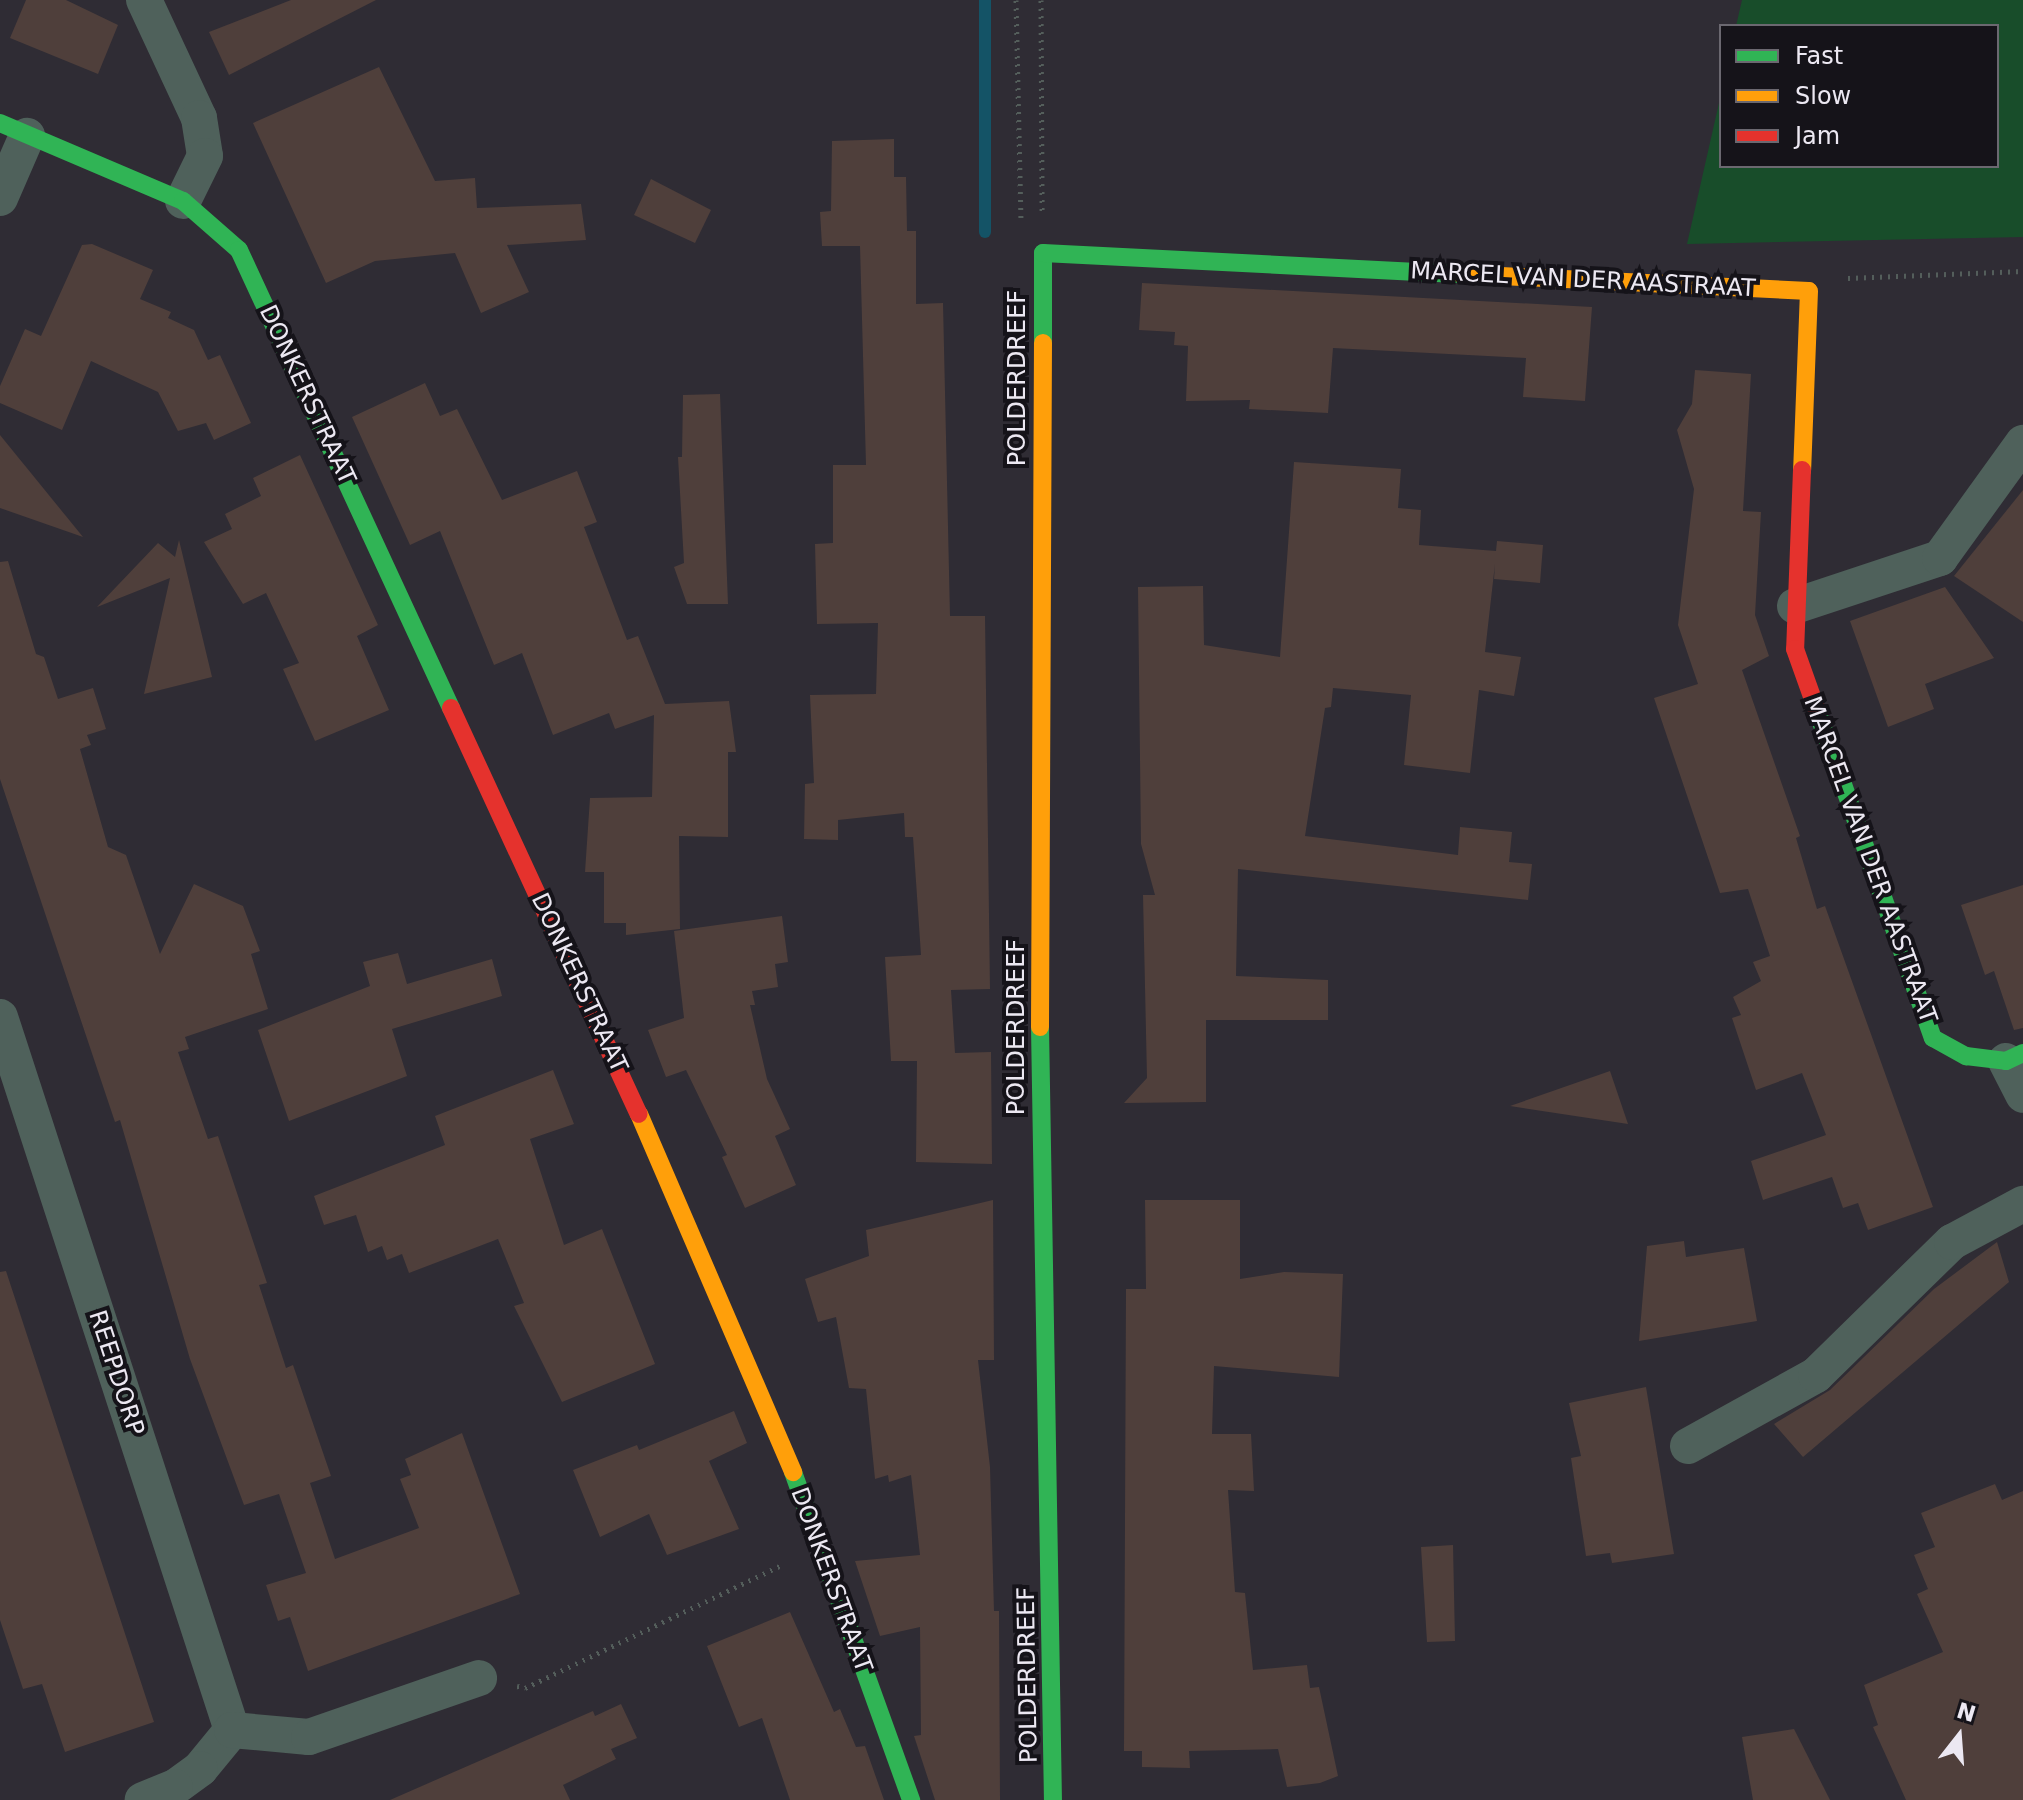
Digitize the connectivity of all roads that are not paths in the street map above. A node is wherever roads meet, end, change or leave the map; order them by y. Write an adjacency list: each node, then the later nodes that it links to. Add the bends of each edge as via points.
1 (144, 0): 4 (street, via 199,118 205,156)
2 (14, 130): 3 (street); 4 (street, DONKERSTRAAT)
3 (0, 198)
4 (183, 201): 16 (street, DONKERSTRAAT, via 239,250 682,1206 772,1415)
5 (1043, 253): 7 (street, MARCEL VAN DER AASTRAAT, via 1809,291); 17 (street, POLDERDREEF, via 1040,1026)
6 (2023, 443): 7 (street, via 1940,558)
7 (1795, 606): 9 (street, MARCEL VAN DER AASTRAAT, via 1795,649 1933,1038 1966,1056)
8 (0, 1017): 14 (street, REEPDORP)
9 (2015, 1057): 10 (street, MARCEL VAN DER AASTRAAT)
10 (2023, 1095)
11 (2023, 1204): 12 (street, via 1952,1242 1816,1375)
12 (1688, 1446)
13 (479, 1678): 14 (street, via 309,1737)
14 (232, 1730): 15 (street, via 200,1769 175,1787)
15 (142, 1800)
16 (911, 1800)
17 (1053, 1800)

